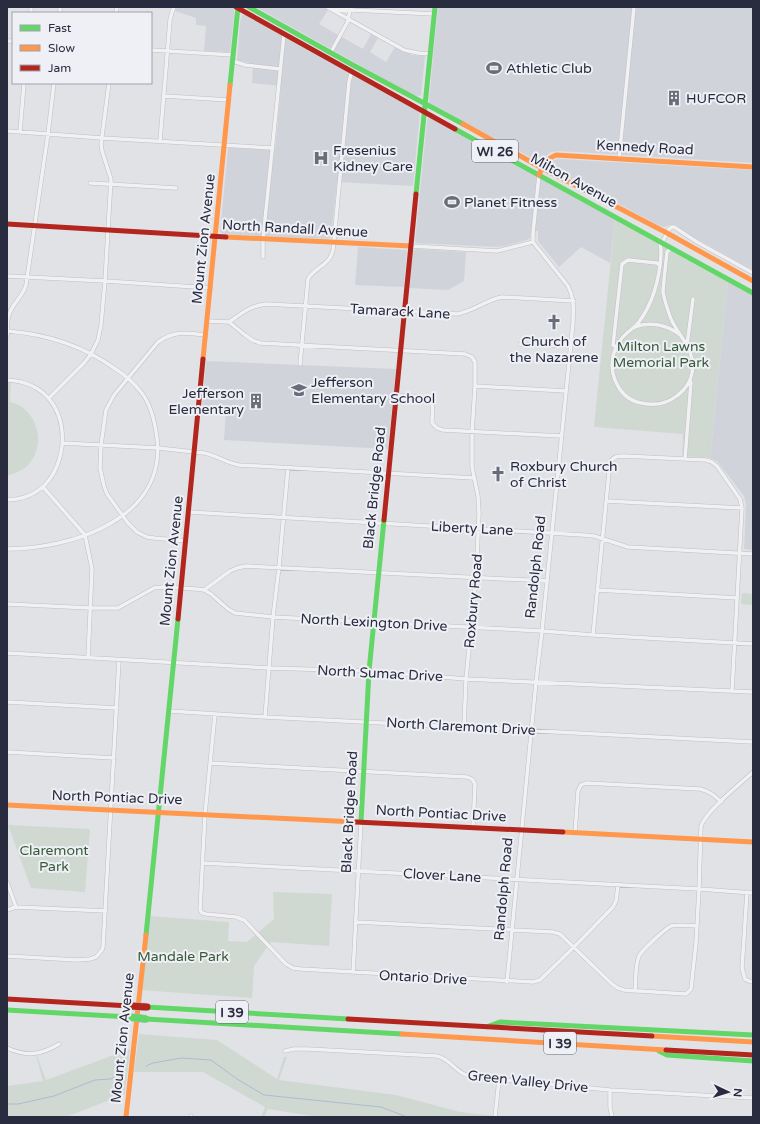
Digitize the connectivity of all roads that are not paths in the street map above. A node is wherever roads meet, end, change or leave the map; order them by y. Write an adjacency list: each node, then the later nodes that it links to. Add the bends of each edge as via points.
1 (174, 7): 11 (street)
2 (237, 7): 9 (main road, Milton Avenue / WI 26); 15 (main road, Mount Zion Avenue)
3 (249, 7): 12 (main road, Milton Avenue / WI 26)
4 (634, 7): 32 (street)
5 (329, 8): 6 (street); 8 (street)
6 (351, 9): 7 (street); 8 (street)
7 (435, 11): 14 (main road, Black Bridge Road)
8 (348, 18): 12 (street); 14 (street, via 404,50)
9 (284, 34): 13 (main road, Milton Avenue / WI 26); 16 (street)
10 (152, 50): 11 (street)
11 (168, 52): 15 (street); 21 (street)
12 (331, 52): 13 (main road); 17 (main road, Milton Avenue / WI 26)
13 (318, 53): 17 (main road, Milton Avenue / WI 26)
14 (430, 54): 23 (main road, Black Bridge Road)
15 (233, 58): 16 (street, via 246,65); 22 (main road, Mount Zion Avenue)
16 (280, 69): 31 (street)
17 (353, 69): 23 (main road, Milton Avenue / WI 26); 24 (main road, Milton Avenue / WI 26); 46 (street, via 349,82)
18 (24, 84): 26 (street)
19 (54, 84): 27 (street)
20 (109, 84): 28 (street)
21 (164, 96): 22 (street); 29 (street)
22 (229, 100): 30 (main road, Mount Zion Avenue)
23 (425, 103): 24 (main road, Black Bridge Road); 34 (main road, Milton Avenue / WI 26)
24 (424, 112): 34 (main road, Milton Avenue / WI 26); 47 (main road, Black Bridge Road)
25 (7, 131): 26 (street)
26 (20, 132): 27 (street)
27 (48, 134): 28 (street); 39 (street)
28 (102, 138): 29 (street); 36 (street, via 102,151 111,179)
29 (160, 141): 30 (street)
30 (225, 145): 31 (street); 42 (main road, Mount Zion Avenue)
31 (272, 148): 43 (street)
32 (619, 159): 33 (main road, Kennedy Road); 34 (main road, Kennedy Road, via 556,155 544,162)
33 (753, 167)
34 (540, 172): 41 (main road, Milton Avenue / WI 26); 44 (street); 45 (main road, Milton Avenue / WI 26)
35 (90, 183): 36 (street)
36 (110, 184): 37 (street); 40 (street)
37 (176, 188)
38 (7, 224): 39 (main road, North Randall Avenue)
39 (35, 226): 40 (main road, North Randall Avenue); 53 (street)
40 (108, 230): 42 (main road, North Randall Avenue); 54 (street)
41 (667, 233): 45 (street); 51 (street, via 673,227 677,228); 55 (main road, Milton Avenue / WI 26)
42 (216, 237): 43 (main road, North Randall Avenue); 56 (main road, Mount Zion Avenue)
43 (263, 239): 46 (main road, North Randall Avenue); 49 (street)
44 (533, 242): 47 (street, North Randall Avenue, via 497,251); 61 (street, Randolph Road, via 568,286)
45 (661, 242): 48 (main road, Milton Avenue / WI 26); 50 (street)
46 (334, 243): 47 (main road, North Randall Avenue); 62 (street, via 330,259 308,279)
47 (411, 246): 63 (main road, Black Bridge Road)
48 (671, 248): 58 (street, via 666,252); 59 (main road, Milton Avenue / WI 26)
49 (263, 257)
50 (659, 265): 57 (street); 70 (street, via 628,260 622,264)
51 (753, 273)
52 (7, 276): 53 (street)
53 (26, 277): 54 (street); 69 (street, via 23,293 9,314)
54 (105, 281): 56 (street); 81 (street, via 101,325 98,340)
55 (753, 281)
56 (211, 288): 65 (main road, Mount Zion Avenue)
57 (656, 289): 58 (street); 68 (street, via 642,319)
58 (663, 292): 64 (street)
59 (753, 293)
60 (693, 299): 77 (street)
61 (574, 301): 63 (street, Tamarack Lane, via 502,297 465,313); 78 (street, Randolph Road)
62 (305, 305): 63 (street, Tamarack Lane); 66 (street, Tamarack Lane, via 258,305 250,307); 76 (street)
63 (405, 310): 80 (main road, Black Bridge Road)
64 (672, 320): 67 (street); 72 (street)
65 (208, 321): 66 (street); 71 (main road, Mount Zion Avenue)
66 (229, 322): 76 (street, via 252,340)
67 (667, 327): 68 (street, via 645,325); 72 (street)
68 (634, 328): 74 (street)
69 (7, 331): 73 (street); 81 (street, via 54,339)
70 (615, 332): 74 (street); 79 (street)
71 (206, 335): 84 (street, via 181,333 165,337); 97 (main road, Mount Zion Avenue)
72 (680, 335): 77 (street)
73 (7, 337)
74 (623, 338): 79 (street)
75 (520, 344): 78 (street)
76 (301, 345): 80 (street); 82 (street)
77 (687, 345): 83 (street, via 693,359)
78 (570, 346): 87 (street, Randolph Road)
79 (616, 347): 88 (street, via 612,369 623,393 631,401 660,404 670,401)
80 (401, 350): 86 (street, Roxbury Road, via 465,354 472,357 475,362); 89 (main road, Black Bridge Road)
81 (91, 354): 84 (street); 91 (street)
82 (300, 364)
83 (692, 372): 88 (street, via 689,383); 90 (street)
84 (128, 378): 95 (street, via 106,410); 96 (street, via 142,393 153,416)
85 (7, 380): 91 (street, via 32,386)
86 (475, 386): 87 (street); 92 (street, Roxbury Road)
87 (566, 391): 93 (street, Randolph Road)
88 (682, 392): 90 (street)
89 (396, 395): 92 (street, via 430,400 432,423 436,428); 100 (main road, Black Bridge Road)
90 (690, 396): 98 (street)
91 (49, 398): 94 (street, via 60,420)
92 (472, 432): 93 (street); 101 (street, Roxbury Road)
93 (562, 436): 111 (street, Randolph Road)
94 (62, 443): 95 (street); 102 (street, via 57,467)
95 (101, 445): 96 (street); 107 (street, via 100,468 104,486)
96 (158, 448): 97 (street); 107 (street, via 156,468 148,487 137,503)
97 (194, 452): 99 (street, via 211,454 231,464); 106 (main road, Mount Zion Avenue)
98 (686, 459): 104 (street, via 614,457 610,462); 105 (street, via 706,460 717,466 740,499)
99 (288, 468): 100 (street); 108 (street)
100 (389, 473): 101 (street); 109 (main road, Black Bridge Road)
101 (474, 478): 110 (street, Roxbury Road, via 478,496)
102 (43, 487): 103 (street, via 30,496); 112 (street)
103 (7, 500)
104 (606, 501): 105 (street); 113 (street)
105 (742, 508): 116 (street)
106 (188, 512): 108 (street, Liberty Lane); 114 (main road, Mount Zion Avenue)
107 (123, 516): 112 (street); 114 (street, via 132,528 142,535)
108 (284, 518): 109 (street, Liberty Lane); 118 (street)
109 (384, 523): 110 (street, Liberty Lane); 119 (main road, Black Bridge Road)
110 (479, 529): 111 (street, Liberty Lane); 120 (street, Roxbury Road)
111 (552, 532): 113 (street, Liberty Lane); 121 (street, Randolph Road)
112 (86, 535): 115 (street, via 43,547); 127 (street, via 92,569)
113 (603, 539): 116 (street, Liberty Lane, via 628,547); 124 (street)
114 (186, 541): 122 (main road, Mount Zion Avenue)
115 (7, 549)
116 (739, 553): 117 (street, Liberty Lane); 125 (street)
117 (753, 554)
118 (279, 567): 119 (street); 123 (street, via 246,566 230,570); 128 (street)
119 (379, 573): 120 (street); 129 (main road, Black Bridge Road)
120 (476, 578): 121 (street); 130 (street, Roxbury Road)
121 (547, 581): 131 (street, Randolph Road)
122 (182, 588): 123 (street); 127 (street, via 154,588 118,608); 138 (main road, Mount Zion Avenue)
123 (204, 590): 128 (street, North Lexington Drive, via 235,613)
124 (597, 590): 125 (street); 132 (street)
125 (737, 598): 133 (street)
126 (7, 604): 127 (street)
127 (90, 608): 136 (street)
128 (273, 617): 129 (street, North Lexington Drive); 139 (street)
129 (374, 622): 130 (street, North Lexington Drive); 140 (main road, Black Bridge Road)
130 (471, 628): 131 (street, North Lexington Drive); 141 (street, Roxbury Road)
131 (542, 631): 132 (street, North Lexington Drive); 142 (street, Randolph Road)
132 (593, 635): 133 (street, North Lexington Drive)
133 (734, 643): 134 (street, North Lexington Drive); 143 (street)
134 (753, 644)
135 (7, 653): 136 (street, North Sumac Drive)
136 (88, 658): 137 (street, North Sumac Drive)
137 (119, 660): 138 (street, North Sumac Drive); 146 (street)
138 (174, 662): 139 (street, North Sumac Drive); 147 (main road, Mount Zion Avenue)
139 (269, 668): 140 (street, North Sumac Drive); 149 (street)
140 (369, 671): 141 (street, North Sumac Drive); 150 (main road, Black Bridge Road)
141 (466, 679): 142 (street, North Sumac Drive); 151 (street, Roxbury Road)
142 (536, 682): 143 (street, North Sumac Drive); 152 (street, Randolph Road)
143 (732, 691): 144 (street, North Sumac Drive)
144 (753, 692)
145 (7, 702): 146 (street)
146 (117, 708): 155 (street)
147 (169, 711): 148 (street, North Claremont Drive); 162 (main road, Mount Zion Avenue)
148 (215, 714): 149 (street, North Claremont Drive); 156 (street)
149 (265, 717): 150 (street, North Claremont Drive)
150 (366, 722): 151 (street, North Claremont Drive); 157 (main road, Black Bridge Road)
151 (464, 726): 152 (street, North Claremont Drive)
152 (531, 730): 153 (street, North Claremont Drive); 166 (street, Randolph Road)
153 (753, 742)
154 (7, 752): 155 (street)
155 (114, 758): 161 (street)
156 (210, 763): 157 (street); 163 (street)
157 (363, 771): 164 (main road, Black Bridge Road); 165 (street, via 467,776 475,784)
158 (753, 772): 159 (street)
159 (720, 802): 167 (street, via 707,790 700,788 586,783 580,785 578,791); 168 (street, via 704,819)
160 (7, 805): 161 (main road, North Pontiac Drive)
161 (111, 810): 162 (main road, North Pontiac Drive); 180 (street)
162 (159, 812): 163 (main road, North Pontiac Drive); 204 (main road, Mount Zion Avenue)
163 (205, 814): 164 (main road, North Pontiac Drive); 170 (street)
164 (361, 822): 165 (main road, North Pontiac Drive); 171 (street, Black Bridge Road)
165 (473, 827): 166 (main road, North Pontiac Drive)
166 (522, 830): 167 (main road, North Pontiac Drive); 172 (street, Randolph Road)
167 (575, 833): 168 (main road, North Pontiac Drive)
168 (700, 839): 169 (main road, North Pontiac Drive); 175 (street)
169 (753, 842)
170 (203, 863): 171 (street, Clover Lane); 186 (street, Ontario Drive, via 201,911 244,920 286,964 293,968)
171 (359, 871): 172 (street, Clover Lane); 181 (street, Black Bridge Road)
172 (517, 880): 174 (street, Clover Lane); 183 (street, Randolph Road)
173 (7, 882): 178 (street)
174 (618, 885): 175 (street, Clover Lane); 184 (street, Ontario Drive, via 613,907)
175 (699, 889): 176 (street, Clover Lane); 182 (street)
176 (747, 892): 177 (street, Clover Lane); 188 (street, via 742,968 745,978)
177 (753, 893)
178 (16, 907): 179 (street); 180 (street)
179 (7, 910)
180 (106, 911): 185 (street, via 103,947 96,957 77,960)
181 (356, 922): 183 (street); 186 (street, Black Bridge Road)
182 (697, 926): 189 (street, via 671,927 643,951 637,963); 189 (street, via 689,992 682,994)
183 (512, 929): 184 (street, via 560,934); 187 (street, Randolph Road)
184 (574, 947): 187 (street, Ontario Drive, via 540,980); 189 (street, via 612,984 624,990)
185 (7, 956)
186 (353, 972): 187 (street, Ontario Drive)
187 (507, 982)
188 (753, 982)
189 (635, 991)
190 (7, 999): 192 (main road, I 39, bridge)
191 (7, 1010): 197 (main road, I 39, bridge)
192 (487, 1027): 193 (main road, via 500,1022); 194 (main road, I 39)
193 (753, 1035)
194 (753, 1042)
195 (59, 1044): 196 (street, via 35,1054)
196 (7, 1048)
197 (656, 1049): 199 (main road, I 39); 200 (main road, via 667,1055)
198 (285, 1051): 201 (street, Green Valley Drive, via 308,1049 437,1056 445,1059 465,1076)
199 (753, 1055)
200 (753, 1062)
201 (499, 1080): 202 (street, Green Valley Drive); 205 (street)
202 (610, 1090): 203 (street, Green Valley Drive); 206 (street)
203 (753, 1098)
204 (126, 1117)
205 (495, 1117)
206 (612, 1117)

